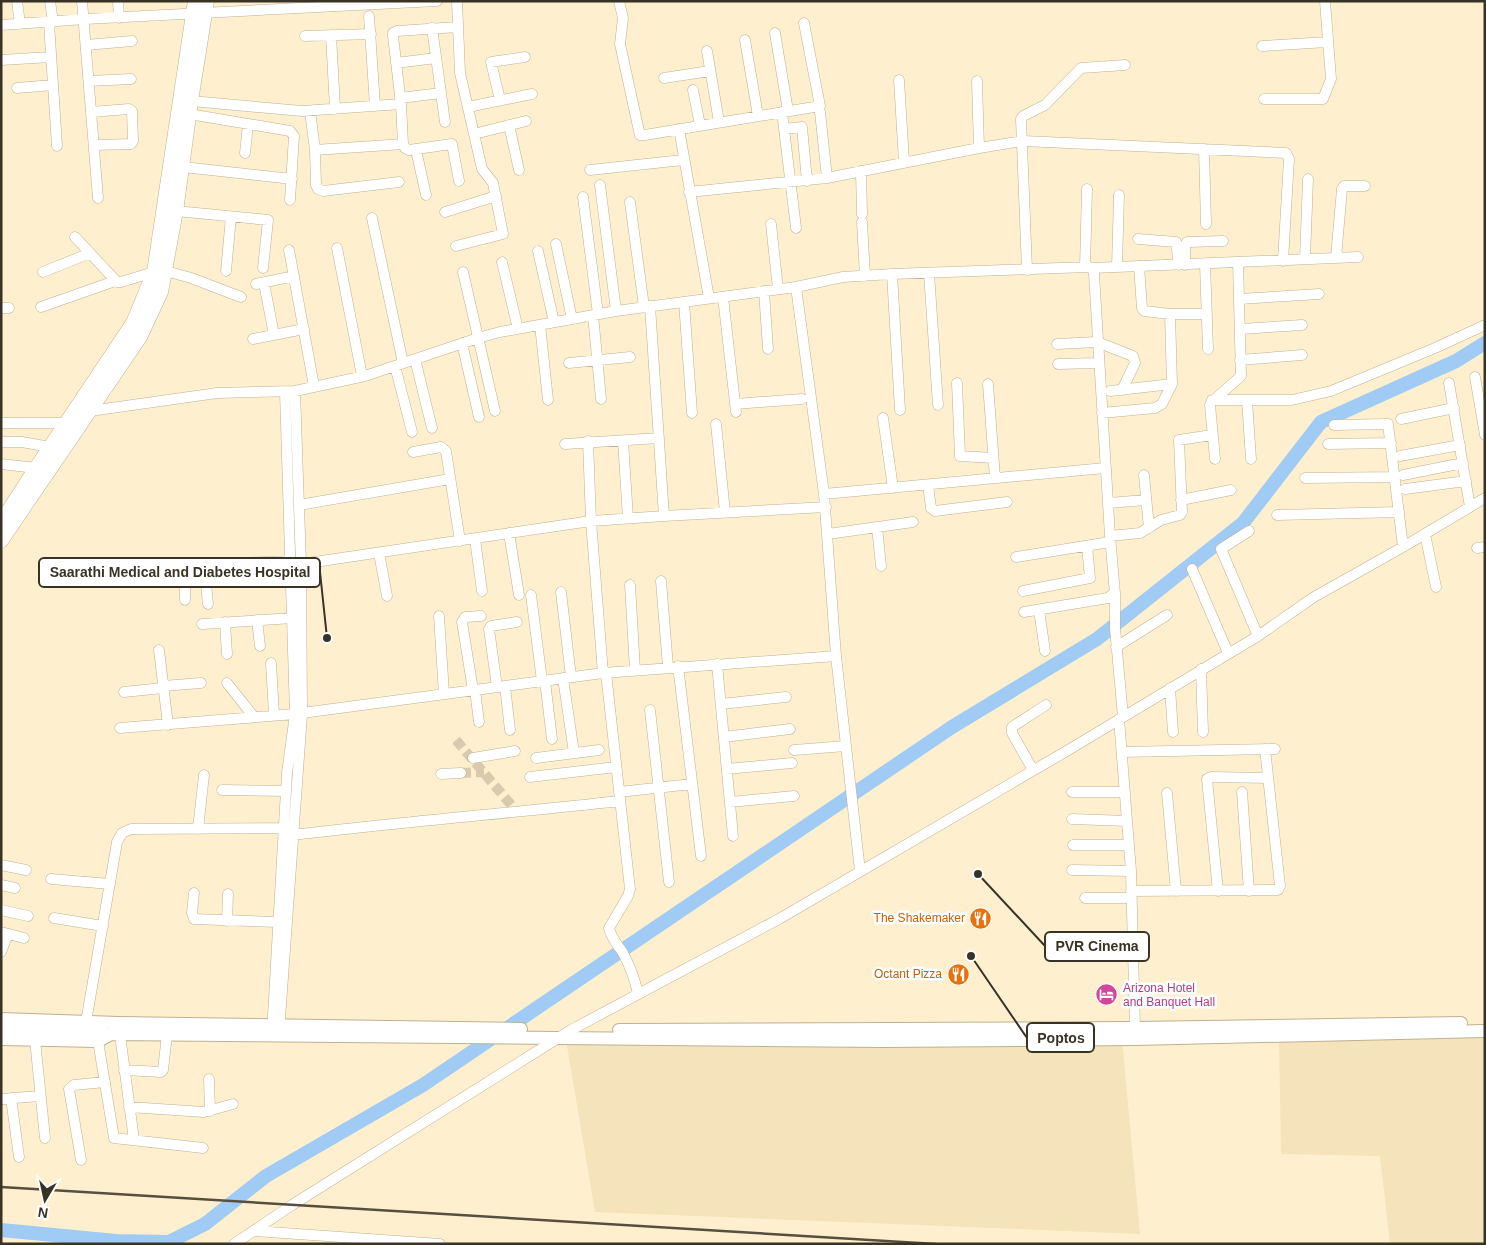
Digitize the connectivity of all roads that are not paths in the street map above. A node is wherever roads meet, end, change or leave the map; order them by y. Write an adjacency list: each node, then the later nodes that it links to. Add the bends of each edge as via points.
1 (17, 1): 18 (street)
2 (50, 1): 16 (street)
3 (82, 1): 15 (street)
4 (118, 1): 14 (street)
5 (431, 1): 6 (street); 10 (street)
6 (437, 1)
7 (457, 1): 20 (street)
8 (619, 1): 67 (street, via 623,18 620,44 640,134)
9 (1325, 1): 28 (street)
10 (366, 3): 11 (street)
11 (323, 4): 12 (street)
12 (200, 8): 14 (street); 53 (highway); 132 (highway)
13 (369, 16): 23 (street)
14 (119, 18): 15 (street)
15 (84, 19): 16 (street); 29 (street)
16 (51, 22): 18 (street); 32 (street)
17 (804, 23): 58 (street, via 820,106)
18 (20, 24): 19 (street)
19 (1, 25)
20 (458, 27): 21 (street); 54 (street, via 459,67)
21 (432, 28): 34 (street); 36 (street, via 393,32)
22 (776, 33): 58 (street)
23 (370, 34): 24 (street); 52 (street)
24 (331, 35): 25 (street); 55 (street)
25 (305, 36)
26 (745, 40): 60 (street)
27 (132, 41): 29 (street)
28 (1328, 42): 30 (street); 49 (street, via 1331,79 1323,99)
29 (86, 45): 42 (street)
30 (1262, 46)
31 (707, 51): 38 (street)
32 (51, 57): 35 (street); 44 (street)
33 (525, 57): 50 (street, via 491,62)
34 (436, 58): 36 (street); 47 (street)
35 (1, 60)
36 (396, 63): 51 (street)
37 (1124, 65): 70 (street, via 1085,66 1077,71 1045,105 1022,116)
38 (710, 71): 39 (street); 63 (street)
39 (664, 78)
40 (131, 79): 42 (street)
41 (899, 80): 80 (street)
42 (89, 81): 57 (street)
43 (977, 81): 74 (street)
44 (53, 85): 45 (street); 73 (street)
45 (17, 88)
46 (693, 90): 65 (street)
47 (441, 93): 51 (street); 62 (street)
48 (532, 94): 50 (street)
49 (1264, 99)
50 (500, 100): 54 (street)
51 (400, 101): 52 (street); 71 (street)
52 (375, 106): 55 (street)
53 (190, 107): 56 (street); 64 (street); 81 (highway)
54 (468, 107): 69 (street)
55 (335, 109): 56 (street)
56 (310, 111): 76 (street)
57 (92, 112): 72 (street); 72 (street, via 132,111 131,144)
58 (785, 112): 60 (street); 68 (street)
59 (820, 112): 85 (street)
60 (758, 116): 63 (street)
61 (526, 121): 66 (street)
62 (445, 122)
63 (719, 122): 65 (street)
64 (248, 124): 78 (street); 86 (street, via 293,133)
65 (700, 125): 67 (street)
66 (509, 126): 69 (street); 82 (street)
67 (678, 129): 79 (street)
68 (784, 129): 89 (street, via 802,127); 91 (street)
69 (474, 134): 98 (street, via 482,169 492,180)
70 (1023, 141): 74 (street); 75 (street); 131 (street)
71 (403, 144): 76 (street); 77 (street, via 409,150)
72 (94, 145): 100 (street)
73 (57, 146)
74 (979, 148): 80 (street)
75 (1204, 149): 108 (street); 122 (street, via 1288,154)
76 (315, 150): 90 (street, via 316,185 323,191)
77 (416, 150): 88 (street, via 452,144); 97 (street)
78 (245, 153)
79 (683, 160): 83 (street); 95 (street)
80 (904, 162): 84 (street)
81 (183, 167): 86 (street); 103 (highway)
82 (519, 170)
83 (590, 170)
84 (860, 171): 85 (street); 139 (street)
85 (827, 178): 89 (street)
86 (292, 179): 101 (street)
87 (1308, 179): 121 (street)
88 (459, 181)
89 (806, 181): 91 (street)
90 (399, 182)
91 (790, 183): 95 (street); 109 (street)
92 (600, 184): 152 (street)
93 (1365, 186): 120 (street, via 1347,185 1342,189)
94 (1087, 189): 130 (street)
95 (689, 192): 147 (street)
96 (1119, 194): 128 (street)
97 (426, 195)
98 (496, 196): 104 (street); 114 (street, via 503,234)
99 (583, 197): 155 (street)
100 (98, 198)
101 (290, 200)
102 (630, 202): 151 (street)
103 (176, 211): 105 (street); 132 (highway)
104 (445, 212)
105 (231, 217): 129 (street, via 268,220); 133 (street)
106 (372, 218): 179 (street)
107 (771, 224): 142 (street)
108 (1206, 224)
109 (796, 228)
110 (75, 237): 118 (street)
111 (1138, 239): 126 (street, via 1176,242)
112 (1222, 240): 126 (street, via 1185,243)
113 (556, 244): 156 (street)
114 (456, 246)
115 (337, 248): 181 (street)
116 (289, 250): 138 (street)
117 (538, 251): 157 (street)
118 (90, 253): 134 (street); 140 (street)
119 (1358, 257): 120 (street)
120 (1336, 258): 121 (street)
121 (1305, 260): 122 (street)
122 (1283, 261): 124 (street)
123 (502, 262): 162 (street)
124 (1238, 262): 125 (street); 148 (street)
125 (1206, 264): 126 (street); 154 (street)
126 (1182, 265): 127 (street)
127 (1139, 266): 128 (street); 153 (street, via 1142,308 1144,311)
128 (1117, 267): 130 (street)
129 (263, 268)
130 (1088, 268): 131 (street); 167 (street, via 1094,274)
131 (1027, 270): 136 (street)
132 (160, 271): 140 (street); 146 (street, via 190,278); 199 (highway, via 161,292 140,337); 207 (highway, via 133,323)
133 (226, 271)
134 (43, 272)
135 (463, 272): 165 (street)
136 (929, 273): 137 (street); 196 (street)
137 (892, 274): 139 (street); 198 (street)
138 (294, 276): 161 (street); 164 (street, via 260,284)
139 (865, 276): 141 (street, via 842,277)
140 (115, 281): 150 (street)
141 (796, 287): 142 (street); 242 (street)
142 (778, 289): 143 (street)
143 (764, 291): 145 (street); 170 (street)
144 (1319, 294): 148 (street)
145 (722, 296): 147 (street); 192 (street, via 736,408)
146 (241, 297)
147 (709, 298): 149 (street)
148 (1239, 299): 163 (street)
149 (684, 302): 151 (street); 201 (street)
150 (41, 307)
151 (647, 307): 152 (street); 214 (street)
152 (616, 311): 155 (street)
153 (1170, 314): 154 (street); 186 (street)
154 (1207, 314): 171 (street)
155 (595, 315): 156 (street); 175 (street)
156 (572, 319): 157 (street)
157 (554, 322): 159 (street)
158 (1485, 324): 195 (street, via 1331,391 1292,400)
159 (540, 325): 162 (street); 193 (street)
160 (1302, 325): 163 (street)
161 (304, 329): 164 (street); 187 (street)
162 (518, 329): 165 (street)
163 (1240, 329): 176 (street)
164 (274, 335): 166 (street)
165 (478, 338): 168 (street); 200 (street)
166 (253, 339)
167 (1097, 342): 169 (street); 178 (street); 188 (street, via 1134,356 1135,363)
168 (462, 343): 174 (street); 203 (street)
169 (1056, 344)
170 (768, 349)
171 (1208, 349)
172 (1302, 354): 176 (street)
173 (630, 357): 175 (street)
174 (416, 359): 179 (street); 210 (street)
175 (598, 360): 177 (street); 191 (street)
176 (1240, 360): 194 (street, via 1241,376)
177 (569, 363)
178 (1098, 363): 180 (street); 202 (street)
179 (399, 364): 181 (street); 211 (street)
180 (1058, 364)
181 (362, 376): 187 (street)
182 (1475, 377): 213 (street)
183 (957, 383): 225 (street, via 960,456)
184 (1449, 383): 197 (street)
185 (988, 384): 225 (street)
186 (1172, 384): 188 (street); 202 (street, via 1160,407)
187 (314, 386): 190 (street)
188 (1122, 390): 189 (street)
189 (1110, 391)
190 (290, 392): 199 (street, via 217,393); 248 (street); 273 (street)
191 (602, 399)
192 (802, 399)
193 (548, 400)
194 (1215, 400): 195 (street); 212 (street, via 1210,404)
195 (1247, 400): 227 (street)
196 (938, 405)
197 (1454, 408): 205 (street); 221 (street)
198 (900, 410)
199 (90, 411): 267 (highway)
200 (495, 411)
201 (692, 413)
202 (1102, 414): 231 (street)
203 (479, 417)
204 (882, 418): 239 (street)
205 (1402, 419)
206 (1, 423): 207 (street)
207 (67, 423): 222 (highway)
208 (716, 424): 251 (street)
209 (1334, 425): 218 (street, via 1388,424)
210 (432, 428)
211 (412, 432)
212 (1212, 435): 226 (street); 245 (street, via 1179,440)
213 (1485, 435)
214 (659, 438): 216 (street); 254 (street)
215 (588, 441): 216 (street); 219 (street); 256 (street)
216 (623, 441): 255 (street)
217 (1, 442): 222 (street)
218 (1391, 442): 220 (street); 233 (street)
219 (565, 444)
220 (1328, 444)
221 (1460, 444): 224 (street); 229 (street)
222 (50, 447): 230 (highway)
223 (413, 452): 236 (street, via 444,448)
224 (1400, 456)
225 (994, 458): 234 (street)
226 (1215, 459)
227 (1251, 460)
228 (1, 464): 230 (street)
229 (1463, 464): 233 (street); 237 (street)
230 (36, 468): 257 (highway)
231 (1105, 468): 234 (street); 247 (street)
232 (1144, 475): 244 (street)
233 (1399, 476): 235 (street); 252 (street)
234 (995, 478): 238 (street)
235 (1305, 478)
236 (450, 479): 248 (street); 268 (street)
237 (1466, 481): 240 (street); 250 (street)
238 (928, 485): 239 (street); 246 (street, via 932,508 936,511)
239 (892, 488): 242 (street)
240 (1405, 489)
241 (1231, 490): 245 (street)
242 (824, 494): 249 (street)
243 (1485, 498): 250 (street)
244 (1146, 500): 247 (street); 260 (street)
245 (1181, 500): 260 (street, via 1180,515 1161,520)
246 (1007, 502)
247 (1108, 503): 266 (street)
248 (299, 505): 273 (street)
249 (826, 507): 251 (street); 263 (street)
250 (1470, 507): 264 (street)
251 (725, 512): 254 (street)
252 (1399, 512): 253 (street); 270 (street)
253 (1277, 515)
254 (664, 516): 255 (street)
255 (628, 518): 256 (street)
256 (591, 521): 262 (street); 312 (street)
257 (1, 522)
258 (913, 522): 259 (street)
259 (876, 527): 263 (street); 275 (street)
260 (1149, 528): 266 (street)
261 (1249, 531): 299 (street, via 1221,549)
262 (509, 533): 265 (street); 284 (street)
263 (828, 534): 306 (street)
264 (1425, 534): 270 (street); 279 (street)
265 (475, 538): 268 (street); 280 (street)
266 (1110, 539): 269 (street); 283 (street)
267 (1, 541)
268 (460, 541): 271 (street)
269 (1087, 546): 272 (street); 281 (street, via 1090,578)
270 (1403, 547): 299 (street, via 1314,597)
271 (379, 553): 273 (street); 286 (street)
272 (1016, 557)
273 (296, 563): 274 (street); 294 (street); 327 (street)
274 (204, 564): 287 (street, via 183,566); 288 (street)
275 (880, 566)
276 (1192, 569): 304 (street)
277 (661, 581): 309 (street)
278 (630, 585): 310 (street)
279 (1436, 586)
280 (482, 591)
281 (1023, 591)
282 (561, 592): 313 (street)
283 (1115, 593): 289 (street, via 1108,598); 301 (street)
284 (518, 595)
285 (532, 595): 314 (street)
286 (387, 596)
287 (185, 600)
288 (208, 604)
289 (1039, 610): 290 (street); 303 (street)
290 (1024, 612)
291 (1168, 615): 301 (street)
292 (439, 616): 322 (street)
293 (481, 616): 320 (street, via 465,617 462,622)
294 (293, 618): 295 (street); 327 (street)
295 (258, 620): 296 (street); 300 (street)
296 (225, 622): 298 (street); 305 (street)
297 (517, 622): 318 (street, via 489,629)
298 (202, 624)
299 (1258, 636): 304 (street)
300 (260, 646)
301 (1116, 647): 330 (street)
302 (159, 650): 317 (street)
303 (1045, 650)
304 (1228, 653): 311 (street)
305 (227, 654)
306 (836, 656): 308 (street); 340 (street)
307 (270, 663): 328 (street)
308 (717, 664): 309 (street); 324 (street)
309 (673, 667): 310 (street); 357 (street)
310 (635, 670): 312 (street)
311 (1201, 670): 319 (street); 337 (street)
312 (604, 673): 313 (street); 349 (street)
313 (567, 678): 314 (street); 345 (street)
314 (544, 681): 318 (street); 339 (street)
315 (201, 683): 317 (street)
316 (226, 683): 329 (street)
317 (163, 687): 321 (street); 332 (street)
318 (501, 687): 320 (street); 335 (street)
319 (1170, 688): 330 (street); 336 (street)
320 (474, 690): 322 (street); 331 (street)
321 (124, 692)
322 (444, 694): 327 (street)
323 (786, 697): 324 (street)
324 (721, 704): 338 (street)
325 (1046, 705): 351 (street, via 1012,727 1012,733)
326 (650, 710): 358 (street)
327 (298, 713): 328 (street); 360 (street); 372 (street)
328 (274, 715): 329 (street)
329 (254, 717): 332 (street)
330 (1121, 718): 344 (street); 351 (street)
331 (479, 722)
332 (168, 725): 333 (street)
333 (120, 728)
334 (790, 729): 338 (street)
335 (510, 730)
336 (1173, 732)
337 (1203, 732)
338 (724, 737): 350 (street)
339 (552, 739)
340 (846, 746): 342 (street); 380 (street)
341 (599, 750): 345 (street)
342 (794, 750)
343 (515, 751): 346 (street)
344 (1122, 752): 356 (street, via 1270,749); 362 (street)
345 (574, 753): 347 (street)
346 (473, 758)
347 (536, 758)
348 (792, 763): 350 (street)
349 (616, 767): 355 (street); 366 (street)
350 (727, 769): 367 (street)
351 (1033, 770): 380 (street)
352 (461, 773): 354 (street)
353 (204, 774): 371 (street)
354 (441, 774)
355 (530, 777)
356 (1268, 778): 388 (street, via 1207,779); 389 (street, via 1280,886 1276,891)
357 (692, 784): 358 (street); 376 (street)
358 (659, 788): 366 (street); 383 (street)
359 (222, 790): 360 (street)
360 (286, 791): 370 (street)
361 (1072, 792): 362 (street)
362 (1125, 792): 369 (street)
363 (1242, 792): 389 (street)
364 (1167, 793): 387 (street)
365 (794, 796): 367 (street)
366 (619, 797): 372 (street, via 518,813 421,820); 403 (street, via 630,889 609,928 632,972)
367 (730, 802): 373 (street)
368 (1072, 819): 369 (street)
369 (1127, 821): 375 (street)
370 (284, 828): 371 (street); 398 (street)
371 (198, 829): 384 (street, via 130,829 122,833 117,842)
372 (294, 835): 410 (street)
373 (733, 836)
374 (1073, 845): 375 (street)
375 (1129, 845): 381 (street)
376 (701, 856)
377 (1, 865): 378 (street)
378 (26, 870)
379 (1072, 870): 381 (street)
380 (860, 871): 403 (street, via 779,919)
381 (1131, 871): 392 (street)
382 (50, 879): 384 (street)
383 (668, 882)
384 (110, 884): 399 (street)
385 (1, 885): 386 (street)
386 (15, 888)
387 (1176, 891): 388 (street); 392 (street)
388 (1218, 891): 389 (street)
389 (1249, 891)
390 (194, 893): 397 (street, via 194,919)
391 (228, 894): 397 (street)
392 (1131, 894): 393 (street); 407 (street)
393 (1085, 898)
394 (1, 910): 395 (street)
395 (28, 916)
396 (54, 918): 399 (street)
397 (227, 921): 398 (street)
398 (277, 922): 410 (street)
399 (102, 926): 405 (street)
400 (5, 933): 401 (street); 402 (street)
401 (24, 938)
402 (2, 950)
403 (638, 994): 409 (street)
404 (1, 1019): 405 (main road)
405 (86, 1022): 410 (main road)
406 (1485, 1023): 407 (main road)
407 (1134, 1028): 414 (main road)
408 (1, 1029): 413 (main road)
409 (571, 1030): 412 (main road); 414 (main road); 416 (street)
410 (276, 1031): 412 (main road); 415 (main road)
411 (1485, 1031): 414 (main road, via 1135,1040)
412 (510, 1033): 416 (main road)
413 (116, 1034): 415 (main road); 419 (main road); 420 (street)
414 (994, 1034): 416 (main road, via 882,1041)
415 (167, 1035): 420 (street, via 164,1070)
416 (559, 1038): 433 (street)
417 (1, 1039): 418 (main road)
418 (35, 1040): 419 (main road); 423 (street)
419 (98, 1041): 422 (street)
420 (124, 1070): 426 (street)
421 (209, 1079): 427 (street)
422 (105, 1082): 429 (street, via 114,1138); 432 (street, via 74,1085 69,1089)
423 (40, 1096): 424 (street); 428 (street)
424 (6, 1098): 431 (street)
425 (233, 1104): 427 (street)
426 (129, 1107): 427 (street); 429 (street)
427 (210, 1111)
428 (45, 1138)
429 (134, 1140): 430 (street)
430 (204, 1148)
431 (19, 1157)
432 (81, 1160)
433 (255, 1231): 434 (street); 435 (street)
434 (234, 1244)
435 (440, 1244)

